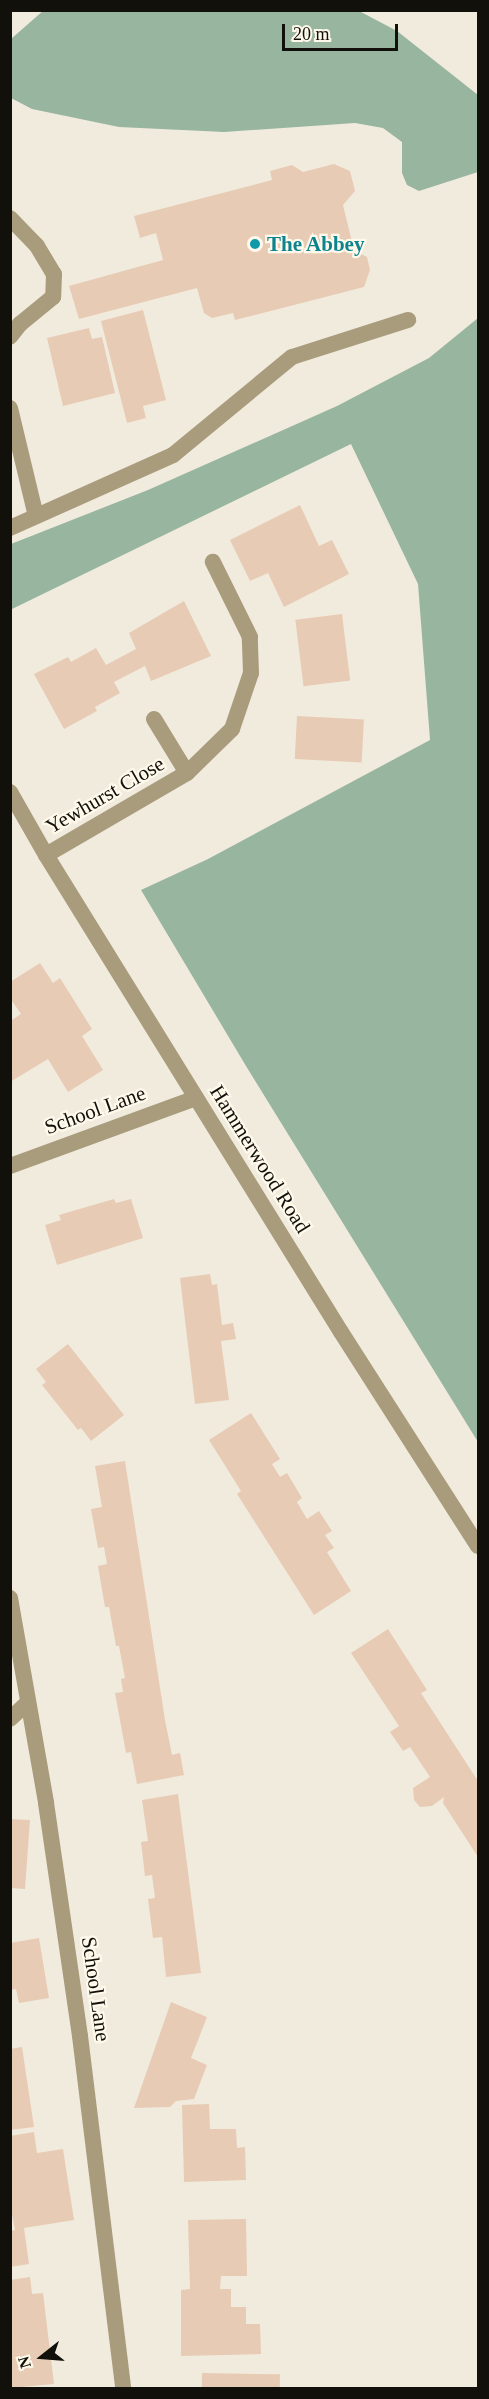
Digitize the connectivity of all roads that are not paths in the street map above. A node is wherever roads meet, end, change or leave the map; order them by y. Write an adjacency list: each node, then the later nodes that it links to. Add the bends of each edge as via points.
1 (10, 218): 3 (street, via 37,246 54,274 53,297)
2 (408, 320): 5 (street, via 292,357 173,455)
3 (10, 337)
4 (10, 408): 5 (street)
5 (36, 516): 6 (street)
6 (10, 528)
7 (213, 562): 9 (street, Yewhurst Close, via 250,637 251,673 232,729)
8 (154, 718): 9 (street, Yewhurst Close)
9 (187, 773): 11 (street, Yewhurst Close)
10 (10, 792): 11 (street, Hammerwood Road)
11 (46, 855): 12 (street, Hammerwood Road)
12 (196, 1098): 13 (street, School Lane); 14 (street, Hammerwood Road)
13 (10, 1166)
14 (478, 1546)
15 (10, 1598): 16 (street, School Lane)
16 (27, 1703): 17 (street); 18 (street, School Lane, via 46,1803 80,2037)
17 (10, 1719)
18 (123, 2388)

